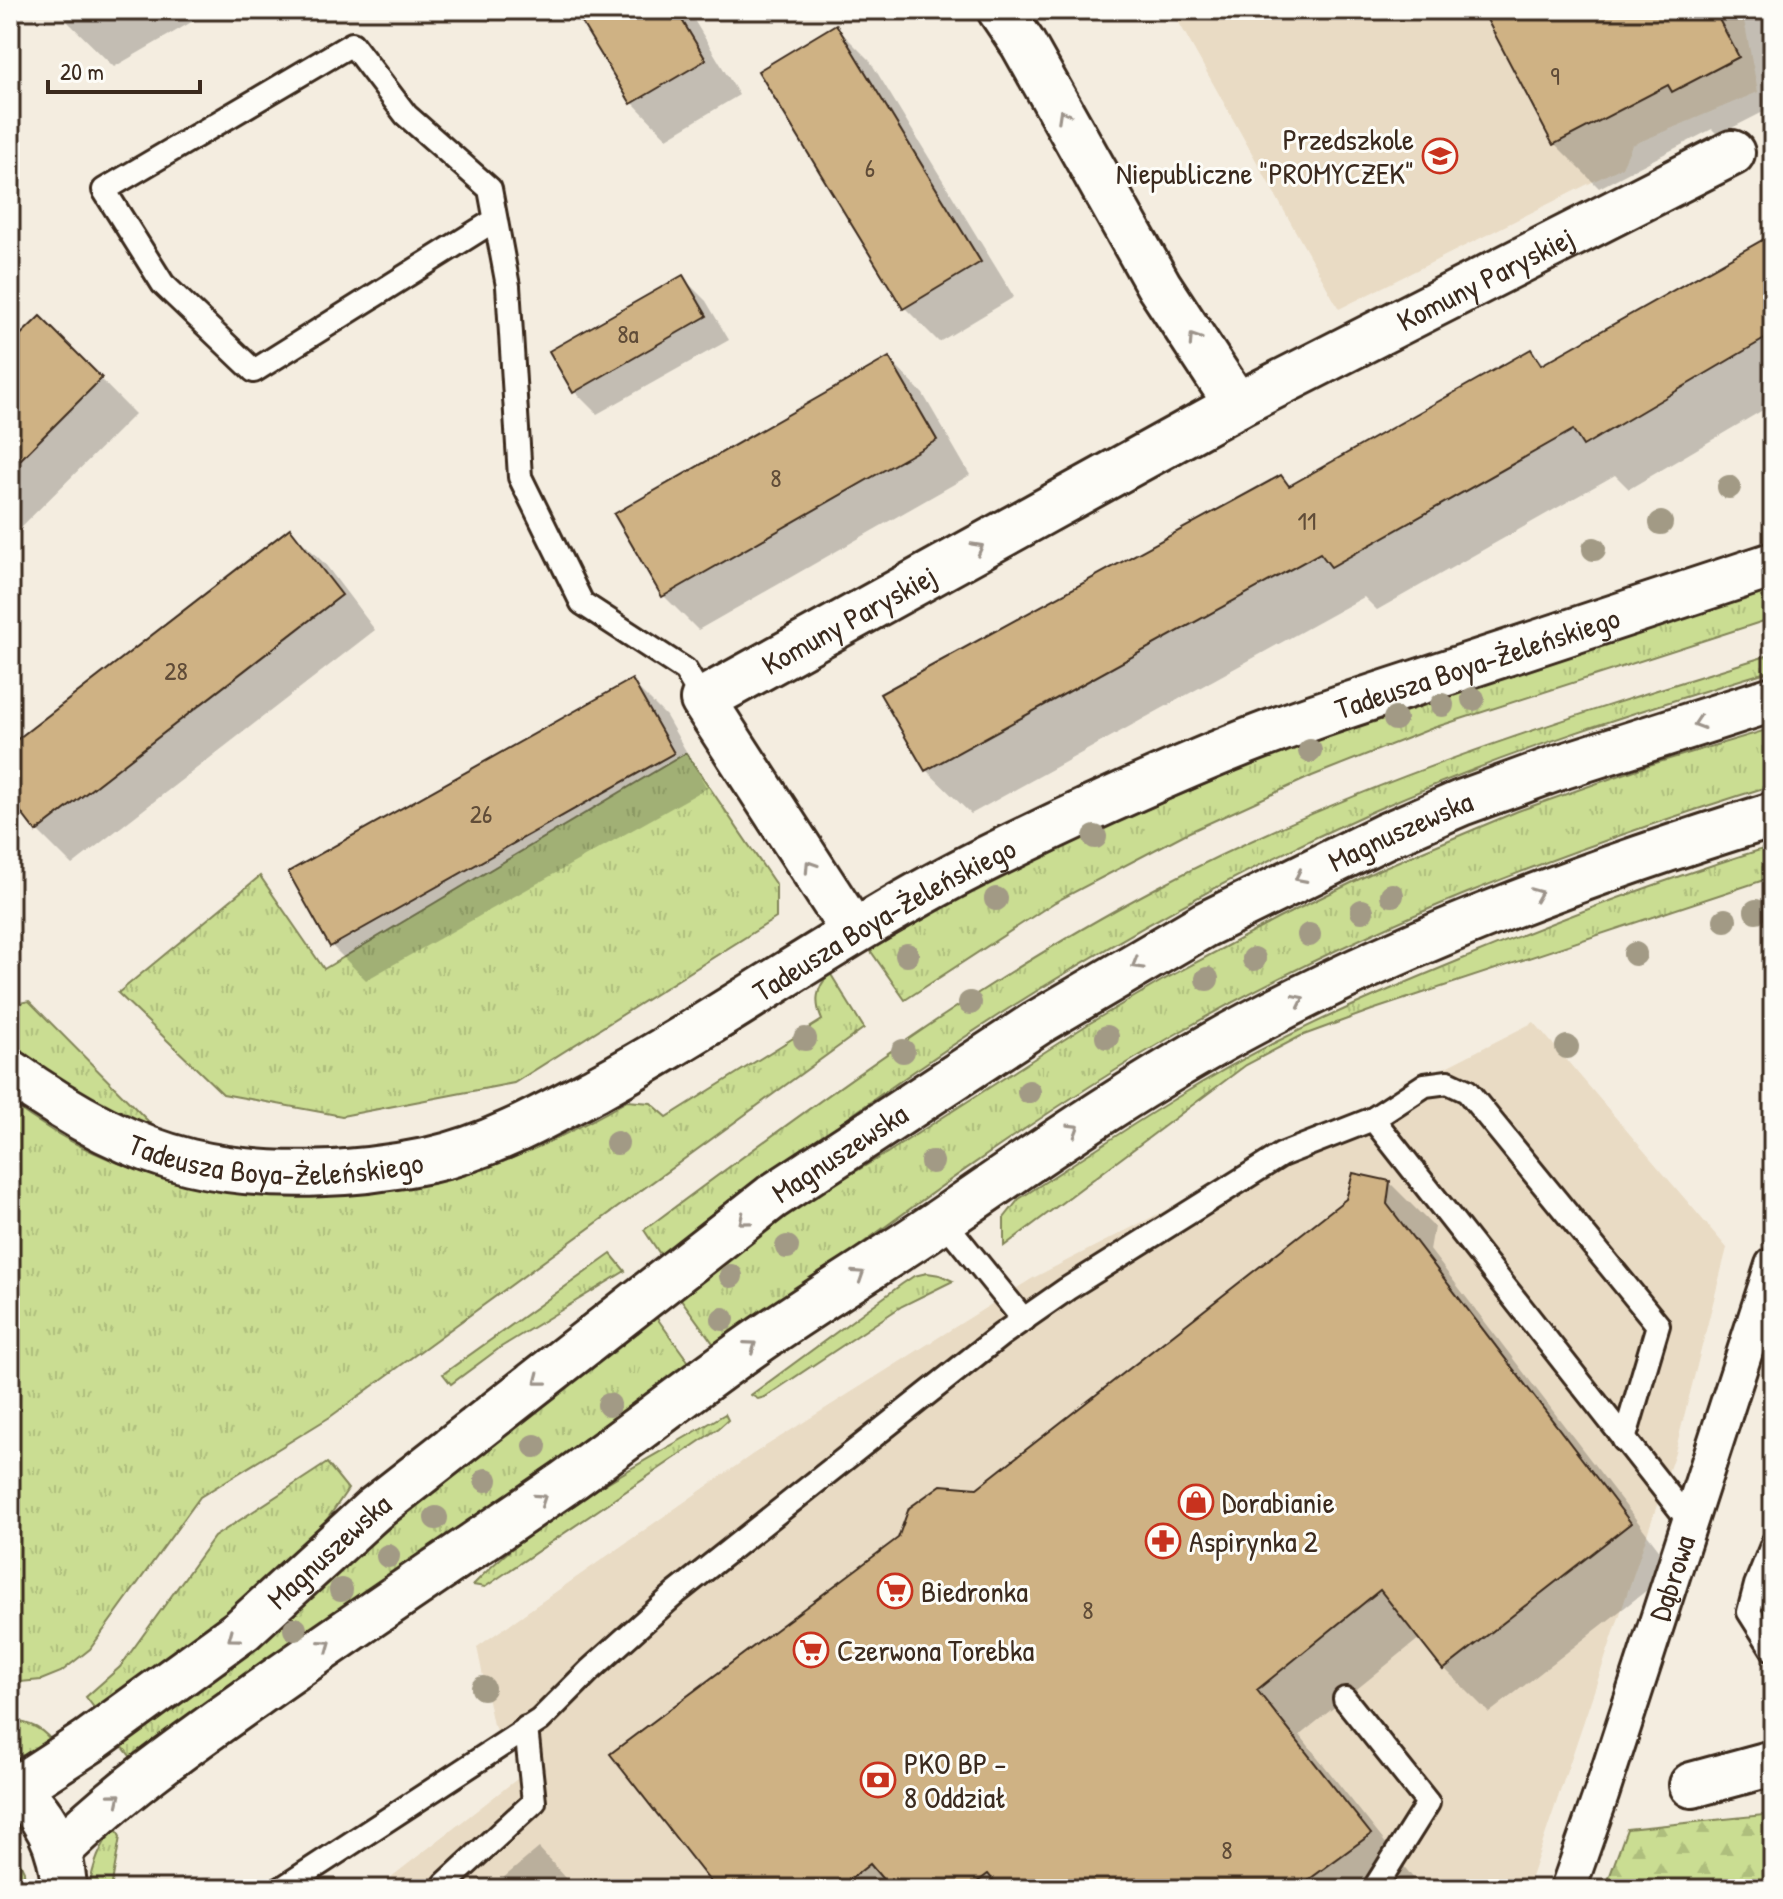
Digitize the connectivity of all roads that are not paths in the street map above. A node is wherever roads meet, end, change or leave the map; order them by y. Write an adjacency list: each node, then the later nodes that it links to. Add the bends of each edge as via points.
1 (1000, 10): 4 (street, one-way to 1, via 1159,286)
2 (1732, 153): 4 (street, Komuny Paryskiej)
3 (495, 220): 3 (lane, via 490,189 406,115 352,44 104,190 163,284 254,371); 7 (lane, via 508,286 520,477 582,603 685,670)
4 (1237, 405): 7 (street, Komuny Paryskiej, one-way to 4)
5 (1773, 565): 9 (street, Tadeusza Boya-Żeleńskiego, via 1217,753 985,859)
6 (1773, 699): 23 (street, Magnuszewska, one-way to 23, via 1557,768 1385,836 1204,925 1037,1023 772,1197 373,1510 242,1630 88,1742)
7 (703, 700): 9 (street, one-way to 7)
8 (1773, 815): 12 (street, one-way to 8, via 1168,1070 1297,1001 1539,893)
9 (853, 931): 10 (street, Tadeusza Boya-Żeleńskiego, via 621,1075 519,1130 430,1160 360,1171 298,1173 187,1162 92,1123)
10 (10, 1072)
11 (1373, 1119): 14 (lane, via 1281,1155); 15 (lane); 15 (lane, via 1425,1085 1448,1082 1467,1091 1658,1325)
12 (943, 1220): 14 (lane); 24 (street, one-way to 12, via 89,1821 175,1752 757,1342)
13 (1773, 1265): 16 (street, Dąbrowa)
14 (1024, 1320): 20 (lane, via 676,1593)
15 (1624, 1440): 16 (lane)
16 (1689, 1521): 28 (street, Dąbrowa)
17 (1773, 1543): 18 (lane, via 1749,1612)
18 (1773, 1650)
19 (1345, 1699): 27 (lane, via 1428,1803)
20 (526, 1728): 25 (lane); 26 (lane, via 534,1802)
21 (1773, 1763): 22 (street)
22 (1692, 1785)
23 (12, 1788): 24 (street, via 49,1828)
24 (61, 1870)
25 (281, 1889)
26 (444, 1889)
27 (1374, 1889)
28 (1568, 1889)

